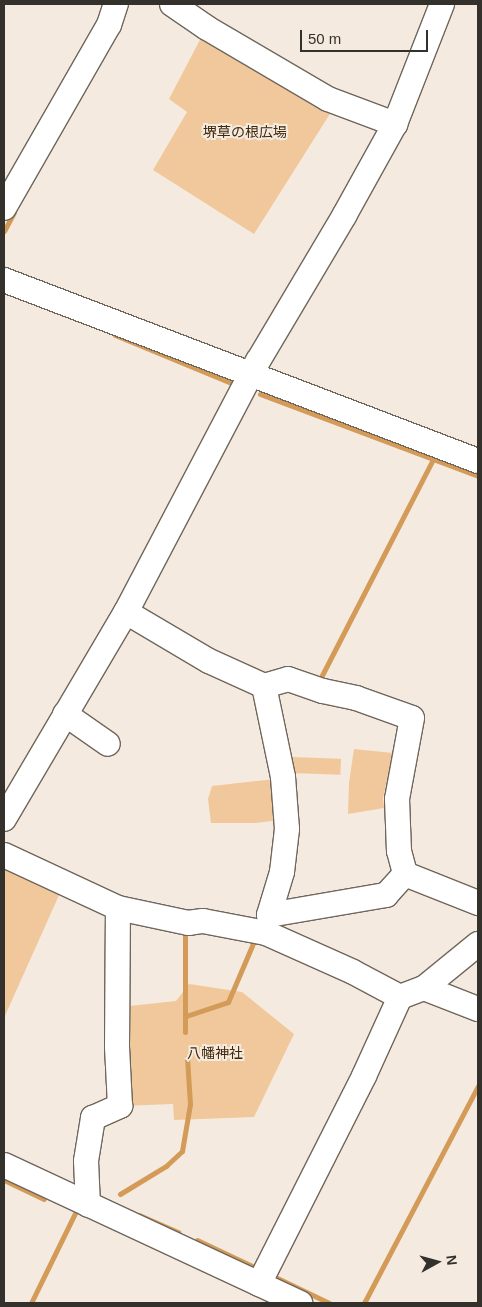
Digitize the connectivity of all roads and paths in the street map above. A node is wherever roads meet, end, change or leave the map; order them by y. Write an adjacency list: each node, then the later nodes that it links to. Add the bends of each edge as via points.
1 (116, 4): 5 (street, via 109,25)
2 (172, 4): 4 (street, via 328,98)
3 (442, 4): 4 (street)
4 (395, 124): 7 (street)
5 (4, 208)
6 (4, 280): 7 (street)
7 (252, 374): 8 (street); 9 (street)
8 (478, 461)
9 (126, 612): 10 (street, via 209,661); 11 (street)
10 (264, 686): 15 (street, via 288,680 356,698 412,718 397,799 399,852); 18 (street, via 283,777 287,829 282,872)
11 (65, 714): 12 (street); 13 (street)
12 (108, 744)
13 (4, 819)
14 (4, 855): 17 (street)
15 (405, 874): 16 (street); 18 (street, via 386,895)
16 (478, 903)
17 (118, 908): 18 (street, via 188,923); 24 (street, via 120,1106 93,1118 86,1161)
18 (268, 924): 21 (street)
19 (478, 944): 20 (street)
20 (424, 988): 21 (street); 22 (street)
21 (400, 998): 25 (street)
22 (478, 1009)
23 (4, 1165): 24 (street)
24 (88, 1205): 25 (street)
25 (259, 1284): 26 (street)
26 (300, 1303)

